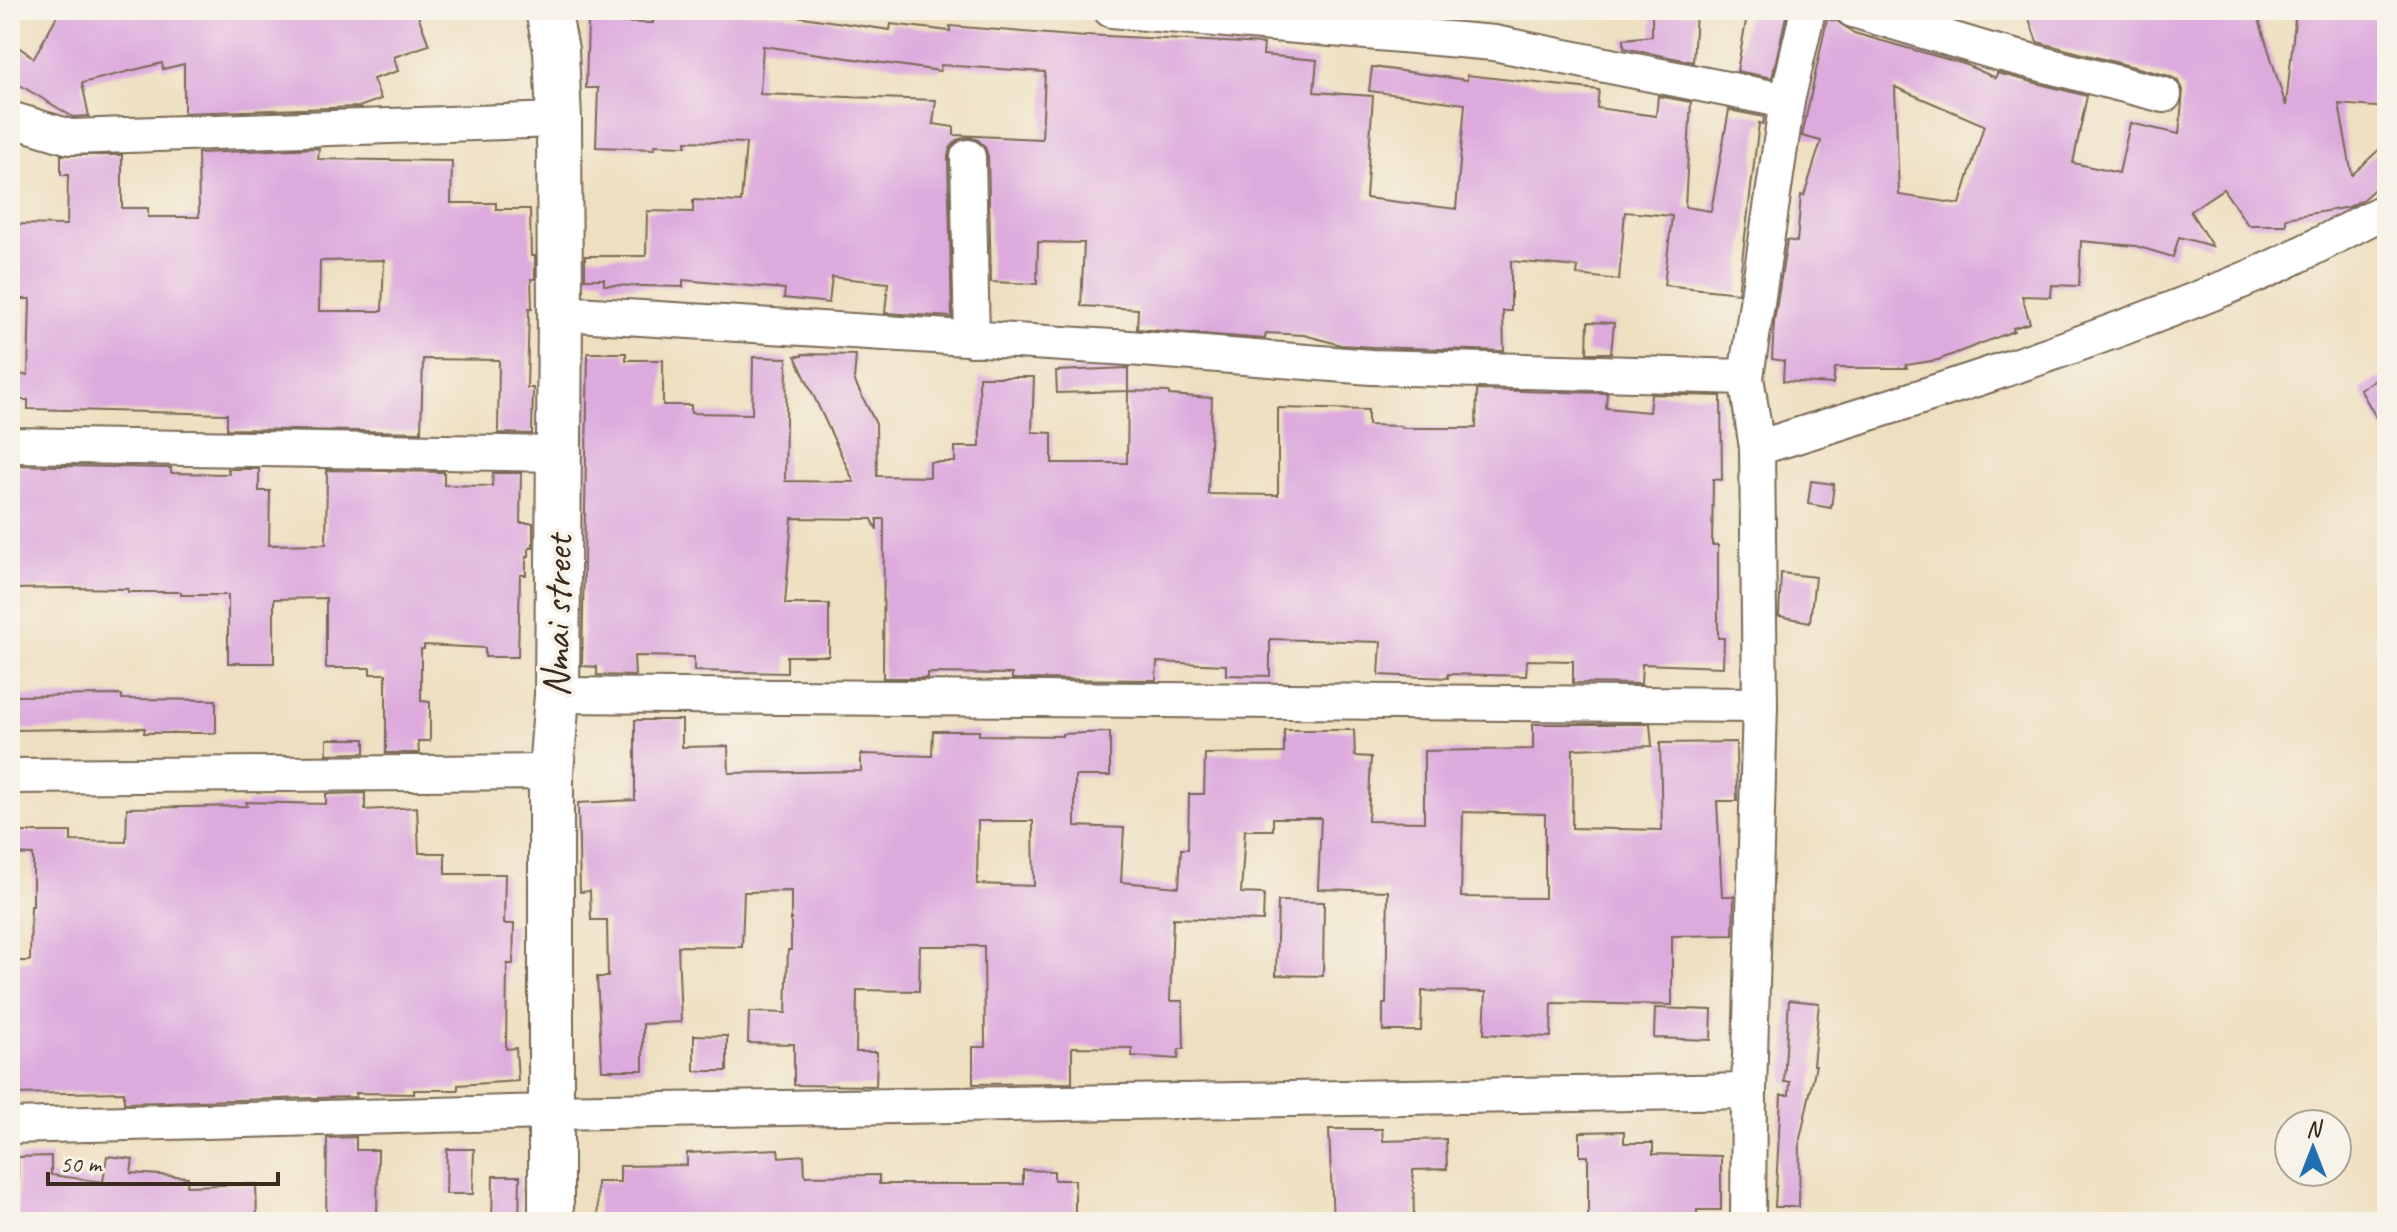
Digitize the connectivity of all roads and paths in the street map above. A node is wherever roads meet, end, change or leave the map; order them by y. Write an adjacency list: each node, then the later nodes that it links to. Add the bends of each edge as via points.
1 (548, 10): 8 (street, Nmai street)
2 (1111, 10): 6 (street, via 1494,43)
3 (1808, 10): 6 (street)
4 (1853, 10): 5 (street)
5 (2164, 95)
6 (1787, 101): 13 (street)
7 (10, 119): 8 (street, via 70,137)
8 (559, 120): 11 (street, Nmai street)
9 (968, 157): 12 (street)
10 (2387, 210): 15 (street, via 2253,276 2100,337)
11 (560, 313): 12 (street); 16 (street, Nmai street)
12 (972, 339): 13 (street, via 1371,367)
13 (1746, 377): 15 (street)
14 (10, 445): 16 (street)
15 (1757, 448): 18 (street)
16 (560, 454): 17 (street, Nmai street)
17 (557, 695): 18 (street); 19 (street, Nmai street)
18 (1760, 705): 21 (street)
19 (551, 772): 20 (street); 22 (street, Nmai street)
20 (10, 776)
21 (1749, 1091): 22 (street); 25 (street)
22 (551, 1112): 23 (street); 24 (street, Nmai street)
23 (10, 1126)
24 (551, 1222)
25 (1748, 1222)

